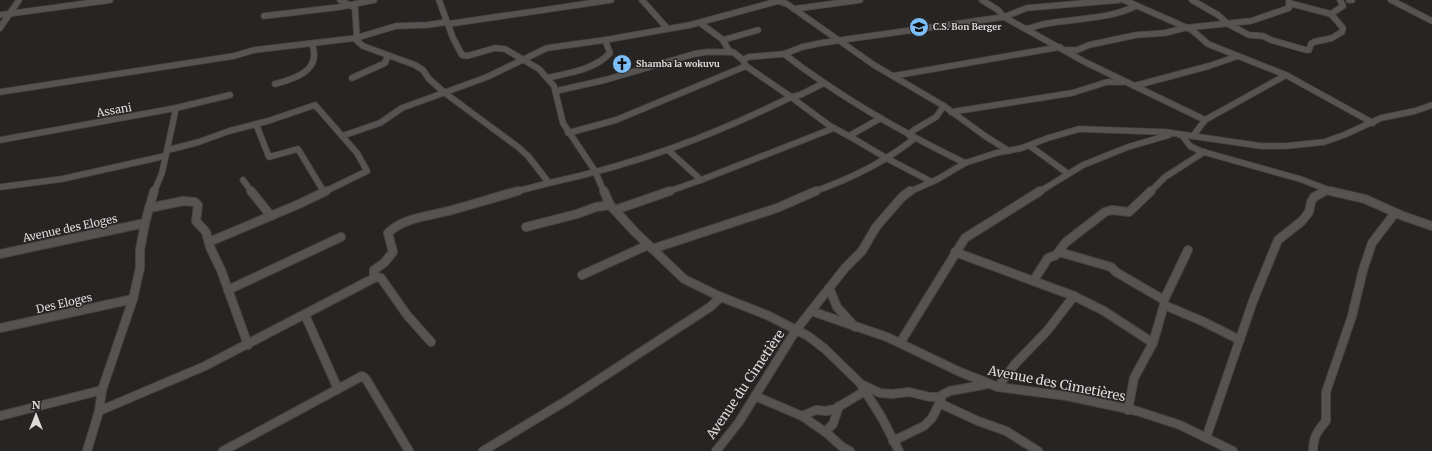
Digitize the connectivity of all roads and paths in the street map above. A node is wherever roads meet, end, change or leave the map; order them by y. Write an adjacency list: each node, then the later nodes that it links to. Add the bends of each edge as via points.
1 (19, 0): 19 (street)
2 (110, 0): 19 (street)
3 (340, 0): 16 (street)
4 (374, 0): 16 (street)
5 (440, 0): 25 (street)
6 (611, 0): 25 (street)
7 (642, 0): 29 (street)
8 (860, 0): 18 (street)
9 (982, 0): 23 (street)
10 (1119, 0): 23 (street, via 1027,8)
11 (1124, 0): 17 (street)
12 (1192, 0): 27 (street)
13 (1340, 0): 20 (street, via 1343,6)
14 (1391, 0): 24 (street)
15 (1289, 1): 20 (street); 27 (street, via 1289,8 1254,21)
16 (349, 5): 22 (street); 33 (street, via 355,10)
17 (1136, 6): 30 (street); 31 (street, via 1122,13)
18 (794, 9): 26 (street, via 778,1); 36 (street)
19 (11, 13): 21 (street); 28 (street)
20 (1331, 14): 27 (street, via 1343,28 1342,32 1332,38 1314,42 1309,50 1263,36 1250,35)
21 (0, 15)
22 (264, 16)
23 (1004, 17): 31 (street); 36 (street)
24 (1432, 21)
25 (447, 23): 33 (street, via 396,26); 43 (street, via 456,48 463,55 502,48)
26 (700, 23): 29 (street); 35 (street)
27 (1228, 24): 30 (street)
28 (0, 28)
29 (667, 28): 34 (street)
30 (1188, 28): 38 (street, via 1166,34 1138,34 1080,49); 42 (street, via 1206,43)
31 (1026, 29): 38 (street)
32 (758, 30): 35 (street)
33 (356, 38): 37 (street); 41 (street, via 362,46)
34 (605, 40): 43 (street, via 550,47); 48 (street, via 610,53 607,56 585,68)
35 (723, 40): 39 (street)
36 (839, 40): 40 (street, via 802,47); 46 (street)
37 (312, 44): 51 (street, via 314,58 307,71); 54 (street, via 254,50 234,56)
38 (1062, 49): 46 (street); 49 (street)
39 (730, 52): 44 (street, via 735,52); 53 (street, via 694,54 605,80)
40 (784, 54): 44 (street, via 748,57); 50 (street)
41 (388, 55): 47 (street, via 385,63); 55 (street, via 424,70 429,79)
42 (1238, 56): 45 (street); 52 (street)
43 (523, 59): 48 (street, via 539,69); 55 (street, via 487,77)
44 (745, 63): 57 (street); 69 (street, via 616,120)
45 (1286, 75): 65 (street); 66 (street)
46 (893, 76): 59 (street)
47 (352, 78)
48 (547, 78): 53 (street)
49 (1126, 82): 52 (street); 62 (street, via 1107,82 1072,93)
50 (824, 83): 57 (street); 64 (street)
51 (275, 84)
52 (1134, 86): 65 (street)
53 (556, 91): 69 (street, via 560,115)
54 (0, 92)
55 (445, 92): 71 (street, via 402,108 380,123); 90 (street, via 518,147)
56 (230, 95): 60 (street, Assani)
57 (791, 97): 68 (street); 78 (street)
58 (1432, 105): 61 (street)
59 (944, 106): 62 (street); 73 (street, via 936,118 914,130)
60 (176, 108): 75 (street, Assani); 81 (street)
61 (1425, 108): 63 (street); 66 (street, via 1385,117)
62 (951, 112): 79 (street)
63 (1432, 112)
64 (881, 118): 72 (street); 73 (street)
65 (1204, 120): 74 (street)
66 (1373, 123): 74 (street, via 1330,141 1286,146 1246,144)
67 (256, 124): 71 (street, via 315,105); 81 (street); 93 (street, via 269,157 298,149)
68 (834, 128): 72 (street); 88 (street)
69 (568, 133): 85 (street)
70 (1182, 135): 74 (street); 76 (street, Avenue du Cimetière, via 1165,132 1079,129); 77 (street); 86 (street, via 1167,136 1128,147)
71 (342, 136): 93 (street, via 357,153 367,171)
72 (849, 136): 83 (street)
73 (912, 136): 83 (street); 84 (street)
74 (1193, 136)
75 (0, 140)
76 (1030, 146): 79 (street, Avenue du Cimetière); 86 (street)
77 (1192, 148): 80 (street); 82 (street)
78 (668, 150): 85 (street); 88 (street)
79 (1009, 151): 84 (street, Avenue du Cimetière)
80 (1204, 152): 82 (street); 92 (street, via 1300,179)
81 (167, 153): 91 (street, via 62,179); 94 (street)
82 (1197, 157): 106 (street, via 1165,178 1129,212 1105,212 1066,242)
83 (888, 159): 89 (street); 103 (street, via 830,187 779,207 724,227)
84 (964, 163): 89 (street, Avenue du Cimetière)
85 (595, 171): 90 (street); 95 (street)
86 (1067, 173): 105 (street, via 982,226 965,238)
87 (243, 180): 97 (street)
88 (701, 180): 95 (street)
89 (932, 182): 111 (street, Avenue du Cimetière, via 911,190 902,197 876,227 862,251 844,268)
90 (549, 183): 109 (street, via 419,217 393,228 388,233 393,252 385,263 374,269)
91 (0, 187)
92 (1326, 190): 96 (street, via 1369,201); 122 (street, via 1314,196 1309,212 1302,221 1278,240)
93 (324, 192): 97 (street)
94 (149, 208): 98 (street); 102 (street, via 192,200 199,206 196,221 206,232)
95 (612, 208): 100 (street, via 596,207); 103 (street)
96 (1395, 213): 99 (street); 153 (street, via 1372,243 1362,270 1352,316 1326,392 1326,421 1317,431)
97 (271, 216): 102 (street)
98 (145, 223): 107 (street, Avenue des Eloges); 115 (street, via 140,268)
99 (1432, 226)
100 (526, 227)
101 (341, 238): 112 (street)
102 (209, 242): 112 (street)
103 (650, 247): 108 (street); 114 (street, via 684,279)
104 (1188, 250): 116 (street)
105 (955, 252): 110 (street); 124 (street)
106 (1059, 252): 110 (street, via 1048,258); 116 (street, via 1111,267)
107 (0, 254)
108 (582, 275)
109 (374, 277): 118 (street); 123 (street, via 381,278 407,315)
110 (1034, 280): 113 (street)
111 (829, 288): 117 (street, Avenue du Cimetière); 119 (street, via 840,312)
112 (228, 290): 126 (street)
113 (1074, 296): 125 (street, via 1104,311); 129 (street)
114 (721, 297): 121 (street, via 767,315); 147 (street, via 622,366 532,424)
115 (133, 299): 120 (street, Des Eloges); 131 (street)
116 (1164, 303): 122 (street); 125 (street)
117 (811, 311): 119 (street, Avenue des Cimetières); 121 (street, Avenue du Cimetière)
118 (305, 315): 126 (street); 130 (street)
119 (855, 327): 124 (street, Avenue des Cimetières)
120 (0, 328)
121 (796, 330): 127 (street, via 825,349); 133 (street, Avenue du Cimetière)
122 (1240, 340): 141 (street)
123 (431, 342)
124 (900, 343): 128 (street, Avenue des Cimetières)
125 (1153, 343): 136 (street, via 1134,378)
126 (248, 345): 137 (street)
127 (860, 383): 132 (street); 134 (street, via 880,393 909,392)
128 (988, 384): 129 (street, Avenue des Cimetières); 134 (street, via 950,391)
129 (998, 387): 136 (street, Avenue des Cimetières, via 1073,397)
130 (338, 389): 145 (street); 146 (street, via 364,377)
131 (102, 390): 137 (street); 138 (street)
132 (866, 391): 135 (street); 142 (street)
133 (755, 396): 139 (street); 148 (street, Avenue du Cimetière)
134 (941, 400): 142 (street, via 932,418 924,426); 143 (street, via 978,421 997,426)
135 (839, 406): 139 (street, via 826,411 816,410); 140 (street, via 833,424)
136 (1128, 410): 141 (street, Avenue des Cimetières, via 1169,421)
137 (99, 411): 144 (street)
138 (0, 416)
139 (802, 416): 140 (street)
140 (825, 432): 149 (street)
141 (1206, 438): 152 (street, Avenue des Cimetières)
142 (893, 441): 150 (street)
143 (1024, 447): 151 (street)
144 (86, 451)
145 (223, 451)
146 (409, 451)
147 (483, 451)
148 (716, 451)
149 (850, 451)
150 (899, 451)
151 (1038, 451)
152 (1233, 451)
153 (1313, 451)

